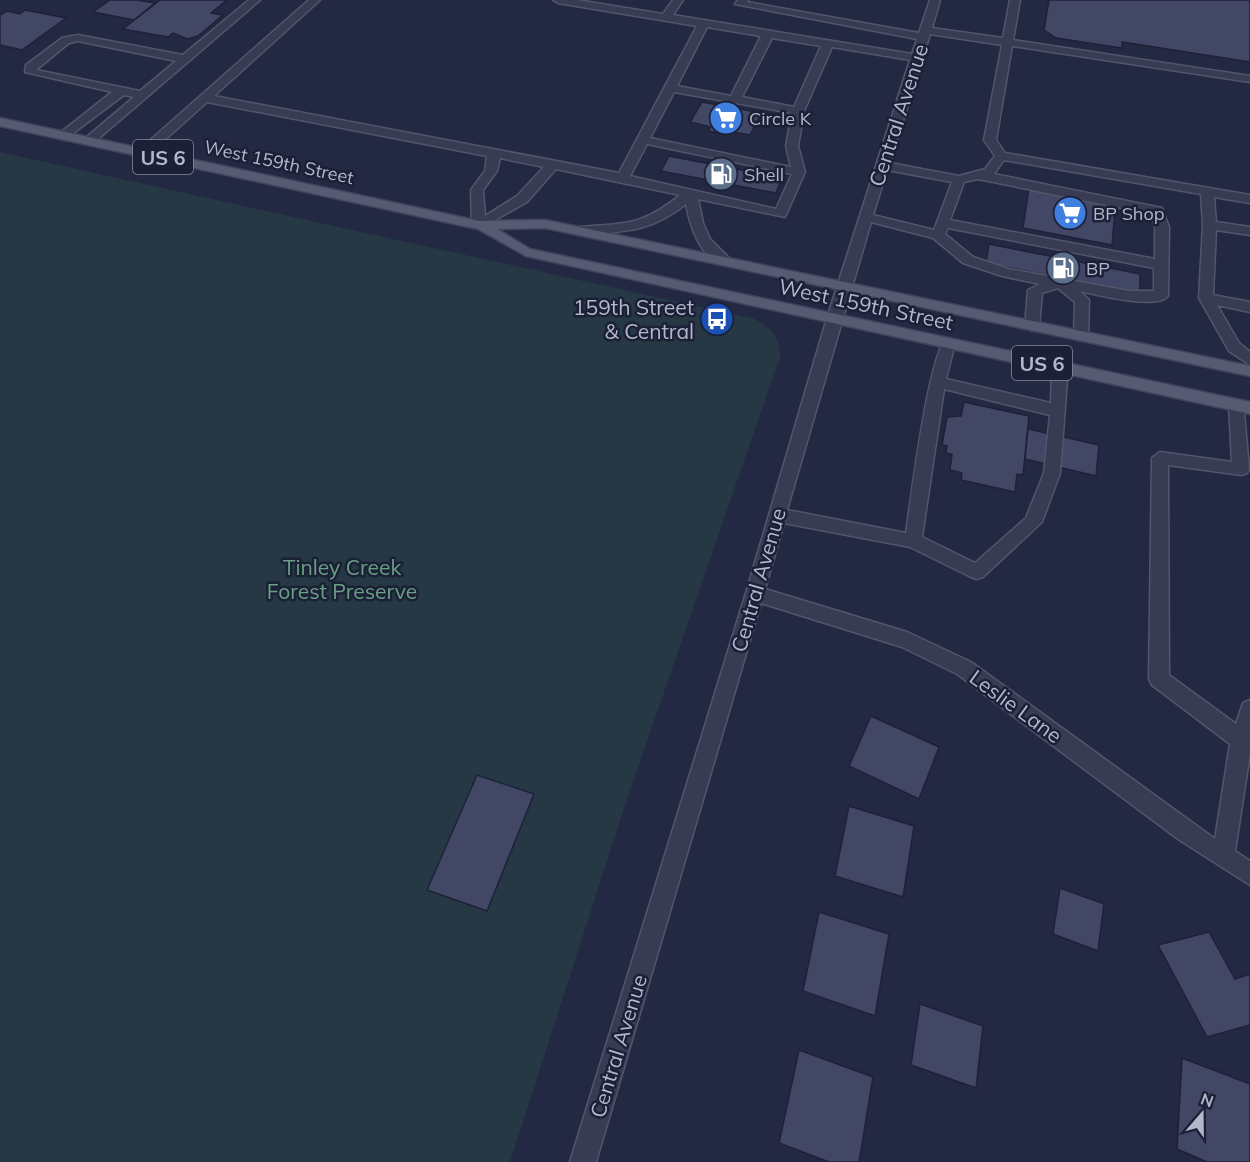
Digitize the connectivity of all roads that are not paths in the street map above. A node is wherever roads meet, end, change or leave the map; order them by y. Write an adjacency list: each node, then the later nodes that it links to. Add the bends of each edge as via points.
1 (255, 0): 15 (street)
2 (315, 0): 20 (street)
3 (558, 0): 8 (street)
4 (678, 0): 8 (street)
5 (743, 0): 10 (street, via 740,4)
6 (935, 0): 10 (street, Central Avenue)
7 (1015, 0): 12 (street)
8 (666, 17): 9 (street)
9 (704, 23): 11 (street); 17 (street)
10 (925, 33): 12 (street); 14 (street, Central Avenue)
11 (768, 34): 13 (street); 21 (street)
12 (1005, 42): 16 (street); 29 (street, via 990,140)
13 (828, 43): 14 (street); 22 (street)
14 (917, 58): 31 (street, Central Avenue)
15 (185, 59): 18 (street, via 78,38 66,40 30,67 31,72); 19 (street)
16 (1250, 79)
17 (670, 88): 21 (street); 25 (street)
18 (121, 91): 19 (street); 24 (street)
19 (143, 95): 26 (street)
20 (204, 98): 27 (street); 28 (street)
21 (735, 100): 22 (street)
22 (798, 111): 32 (street, via 792,146)
23 (0, 122): 24 (main road, West 159th Street / US 6)
24 (64, 136): 26 (main road, West 159th Street / US 6)
25 (643, 140): 32 (street); 34 (street)
26 (88, 141): 27 (main road, West 159th Street / US 6)
27 (142, 153): 40 (main road, West 159th Street / US 6)
28 (494, 154): 30 (street); 40 (street, via 491,171 477,190)
29 (1000, 156): 33 (street, via 989,172); 36 (street)
30 (553, 165): 34 (street); 40 (street, via 522,199)
31 (882, 165): 35 (street); 39 (street, Central Avenue)
32 (799, 172): 37 (street, via 780,214)
33 (978, 175): 35 (street); 46 (street, via 1157,211 1162,227)
34 (623, 178): 37 (street)
35 (959, 180): 42 (street)
36 (1207, 192): 38 (street); 41 (street)
37 (691, 193): 43 (street, via 666,213 639,226); 45 (street, via 694,223 710,252)
38 (1250, 199)
39 (866, 217): 42 (street); 48 (street, Central Avenue)
40 (479, 225): 43 (main road, West 159th Street / US 6, via 545,224); 51 (main road, West 159th Street / US 6, via 526,252)
41 (1210, 225): 44 (street); 49 (street)
42 (940, 229): 46 (street); 47 (street, via 968,260)
43 (580, 231): 45 (main road, West 159th Street / US 6)
44 (1250, 231)
45 (724, 261): 48 (main road, West 159th Street / US 6)
46 (1162, 265): 47 (street, via 1161,296 1129,296)
47 (1058, 283): 52 (street, via 1035,290); 53 (street, via 1082,300)
48 (844, 286): 51 (street, Central Avenue); 52 (main road, West 159th Street / US 6)
49 (1206, 298): 50 (street); 55 (street, via 1234,347)
50 (1250, 307)
51 (834, 318): 54 (main road, West 159th Street / US 6); 62 (street, Central Avenue)
52 (1032, 326): 53 (main road, West 159th Street / US 6)
53 (1081, 336): 57 (main road, West 159th Street / US 6)
54 (948, 343): 56 (main road, West 159th Street / US 6); 58 (street)
55 (1250, 360)
56 (1060, 367): 59 (main road, West 159th Street / US 6); 60 (street)
57 (1250, 371)
58 (937, 382): 60 (street); 63 (street)
59 (1243, 407): 61 (street)
60 (1058, 411): 63 (street, via 1052,473 1033,522 977,572)
61 (1245, 470): 66 (street, via 1160,458 1159,680)
62 (777, 515): 63 (street); 64 (street, Central Avenue)
63 (913, 542)
64 (755, 593): 67 (street, Leslie Lane, via 907,640 964,668); 69 (street, Central Avenue)
65 (1250, 709): 66 (street)
66 (1245, 742): 67 (street)
67 (1223, 856): 68 (street, Leslie Lane)
68 (1250, 874)
69 (583, 1162)

